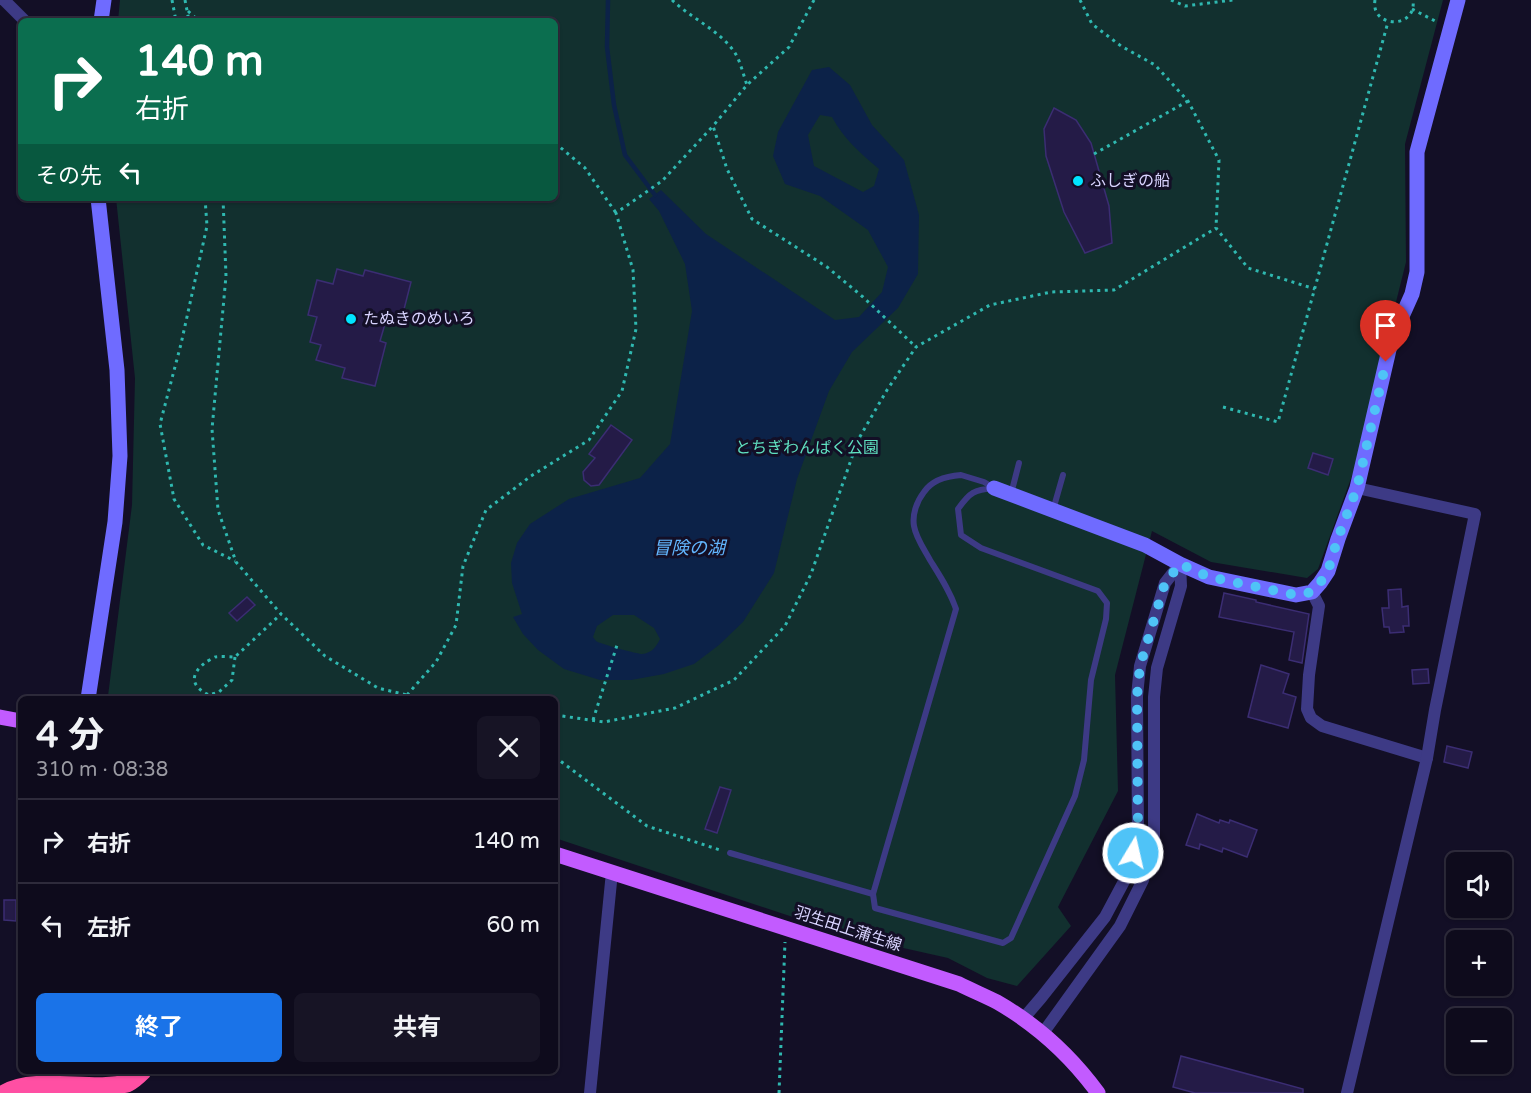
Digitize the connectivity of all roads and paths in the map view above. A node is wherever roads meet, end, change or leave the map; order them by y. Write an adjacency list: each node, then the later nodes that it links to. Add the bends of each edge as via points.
1 (4, 0): 15 (street)
2 (104, 0): 16 (street)
3 (172, 0): 17 (path)
4 (185, 0): 14 (path)
5 (672, 0): 22 (path, via 717,33 734,52)
6 (814, 0): 22 (path, via 789,48)
7 (1080, 0): 23 (path, via 1092,24 1155,65)
8 (1171, 0): 9 (path, via 1185,6)
9 (1233, 0)
10 (1376, 0): 20 (path, via 1378,15)
11 (1413, 0): 13 (path)
12 (1458, 0): 21 (street)
13 (1412, 9): 20 (path, via 1400,22); 21 (path)
14 (187, 10): 18 (path); 19 (path)
15 (22, 18)
16 (101, 18)
17 (175, 18)
18 (188, 18)
19 (196, 18)
20 (1388, 22): 32 (path)
21 (1450, 28): 38 (street, via 1417,152 1417,272 1412,294 1391,340)
22 (747, 85): 24 (path)
23 (1188, 101): 26 (path); 31 (path, via 1220,160)
24 (713, 126): 30 (path, via 662,181); 33 (path, via 727,169 752,219 827,267)
25 (558, 146): 30 (path, via 585,168)
26 (1094, 154)
27 (98, 201): 48 (street, via 117,370 120,456 115,522)
28 (205, 201): 41 (path, via 207,226 160,424 174,499 203,545)
29 (223, 201): 41 (path, via 226,276 212,429 218,510)
30 (616, 213): 47 (path, via 633,270 636,329 622,391 588,440 486,510 463,566 456,625 435,662)
31 (1216, 228): 32 (path, via 1248,268); 33 (path, via 1114,290 1051,292 990,304)
32 (1316, 289): 34 (path, via 1278,422)
33 (916, 347): 53 (path, via 858,440 810,574 785,626 734,680 675,708 604,722)
34 (1223, 406)
35 (1019, 463): 39 (lane)
36 (1063, 475): 40 (lane)
37 (994, 488): 39 (street); 59 (lane, via 961,475 950,476 928,486 915,511 918,538 952,595 956,609); 59 (lane, via 968,496 958,509 962,535 981,548 1098,591 1107,603 1091,680 1084,760 1075,796 1011,938 1003,943 875,908)
38 (1357, 488): 43 (street, via 1328,571); 54 (street, via 1475,514)
39 (1011, 495): 40 (street)
40 (1053, 510): 42 (street, via 1145,545)
41 (236, 562): 44 (path)
42 (1180, 564): 43 (street, via 1209,577 1296,595); 61 (street, via 1165,583 1140,666 1138,834 1129,872 1105,917); 62 (street, via 1181,586 1157,668 1154,837 1143,880 1120,926)
43 (1312, 592): 54 (street, via 1318,606 1309,675 1307,709 1311,718 1322,726)
44 (281, 614): 46 (path); 47 (path, via 325,656 378,688)
45 (618, 642): 53 (path)
46 (235, 657): 46 (path, via 214,657 198,668 194,677 201,691 209,695 219,692 232,680)
47 (407, 695): 49 (path)
48 (88, 696)
49 (415, 696)
50 (558, 715): 53 (path)
51 (0, 717): 52 (main road)
52 (18, 720)
53 (593, 720)
54 (1427, 758): 68 (street)
55 (558, 759): 56 (path, via 647,826)
56 (730, 853): 59 (lane)
57 (558, 855): 58 (main road, 羽生田上蒲生線)
58 (612, 872): 60 (main road, 羽生田上蒲生線); 65 (street)
59 (873, 894)
60 (786, 929): 61 (main road, 羽生田上蒲生線, via 958,984); 66 (path)
61 (1023, 1019): 62 (main road, 羽生田上蒲生線)
62 (1043, 1033): 67 (main road, 羽生田上蒲生線)
63 (139, 1074): 64 (highway, via 117,1086 31,1086)
64 (5, 1093)
65 (590, 1093)
66 (779, 1093)
67 (1098, 1093)
68 (1347, 1093)

